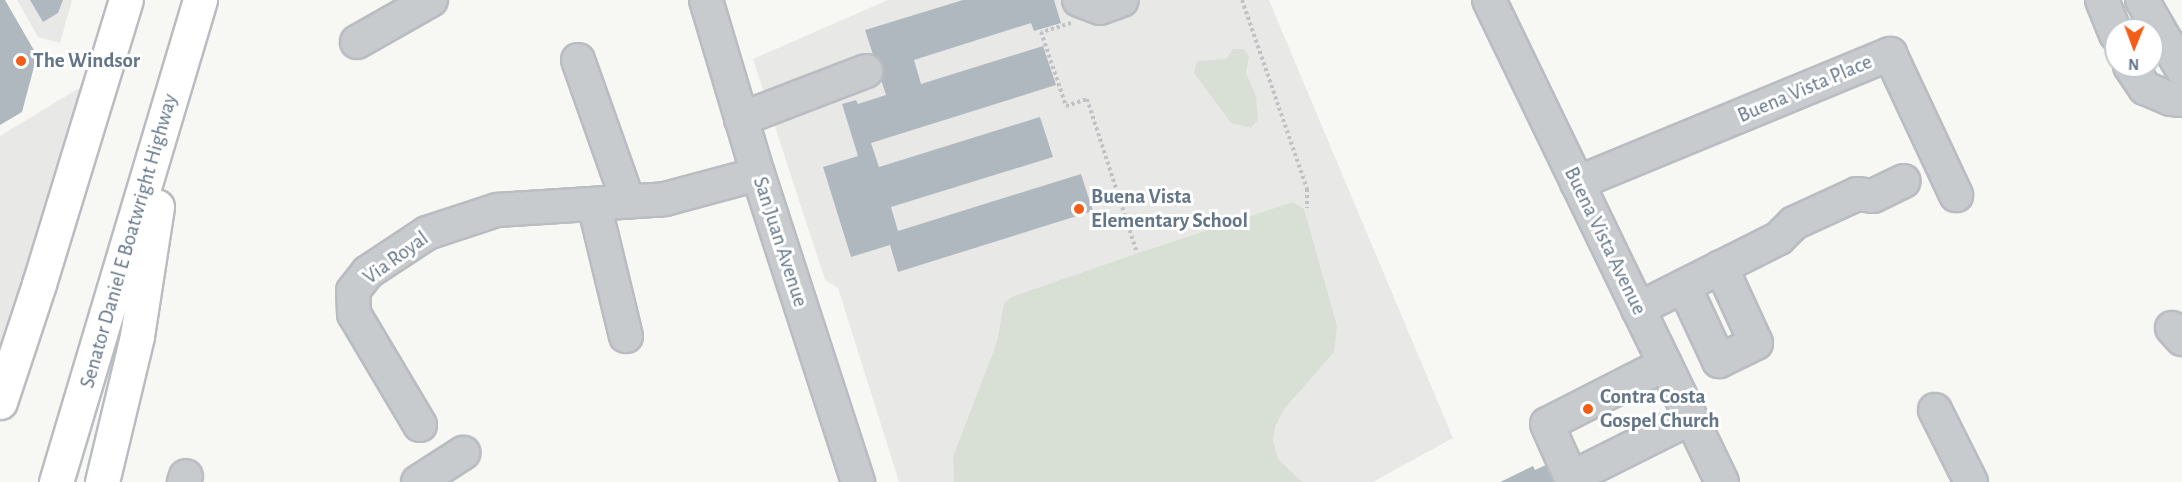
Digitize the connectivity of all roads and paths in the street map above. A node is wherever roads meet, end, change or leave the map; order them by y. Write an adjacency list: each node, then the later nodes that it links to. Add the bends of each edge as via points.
1 (126, 0): 29 (highway)
2 (201, 0): 16 (highway, Senator Daniel E Boatwright Highway)
3 (431, 0): 12 (street)
4 (706, 0): 19 (street, San Juan Avenue)
5 (1122, 0): 10 (street, via 1100,8)
6 (1242, 0): 26 (path, via 1307,189)
7 (1489, 0): 22 (street, Buena Vista Avenue)
8 (2102, 0): 11 (street)
9 (2142, 0): 14 (street)
10 (1074, 8): 27 (path, via 1071,23 1041,32 1066,106 1087,99)
11 (2109, 18)
12 (357, 42)
13 (578, 60): 24 (street)
14 (2182, 69)
15 (866, 71): 19 (street)
16 (178, 75): 41 (highway, Senator Daniel E Boatwright Highway); 42 (highway, via 137,336)
17 (2138, 78): 18 (street, via 2145,88)
18 (2182, 100)
19 (741, 119): 20 (street, San Juan Avenue)
20 (758, 174): 24 (street, Via Royal, via 665,199); 44 (street, San Juan Avenue)
21 (1904, 181): 28 (street, via 1873,196 1857,194 1794,223 1779,238)
22 (1578, 183): 23 (street, Buena Vista Place, via 1890,54); 31 (street, Buena Vista Avenue)
23 (1956, 195)
24 (628, 201): 25 (street, Via Royal)
25 (594, 204): 32 (street); 38 (street, Via Royal, via 497,210 427,233 368,272 353,291 354,314)
26 (1307, 208)
27 (1136, 250)
28 (1721, 267): 30 (street); 30 (street, via 1756,343 1719,361)
29 (39, 284): 33 (highway); 35 (highway)
30 (1684, 286): 31 (street)
31 (1638, 309): 34 (street, Buena Vista Avenue)
32 (626, 336)
33 (0, 357)
34 (1665, 364): 37 (street, Buena Vista Avenue); 40 (street, via 1547,424)
35 (0, 402)
36 (1935, 410): 46 (street)
37 (1691, 418): 40 (street); 45 (street, Buena Vista Avenue)
38 (420, 425)
39 (463, 453): 43 (street)
40 (1572, 480)
41 (56, 482)
42 (102, 482)
43 (418, 482)
44 (858, 482)
45 (1722, 482)
46 (1971, 482)

